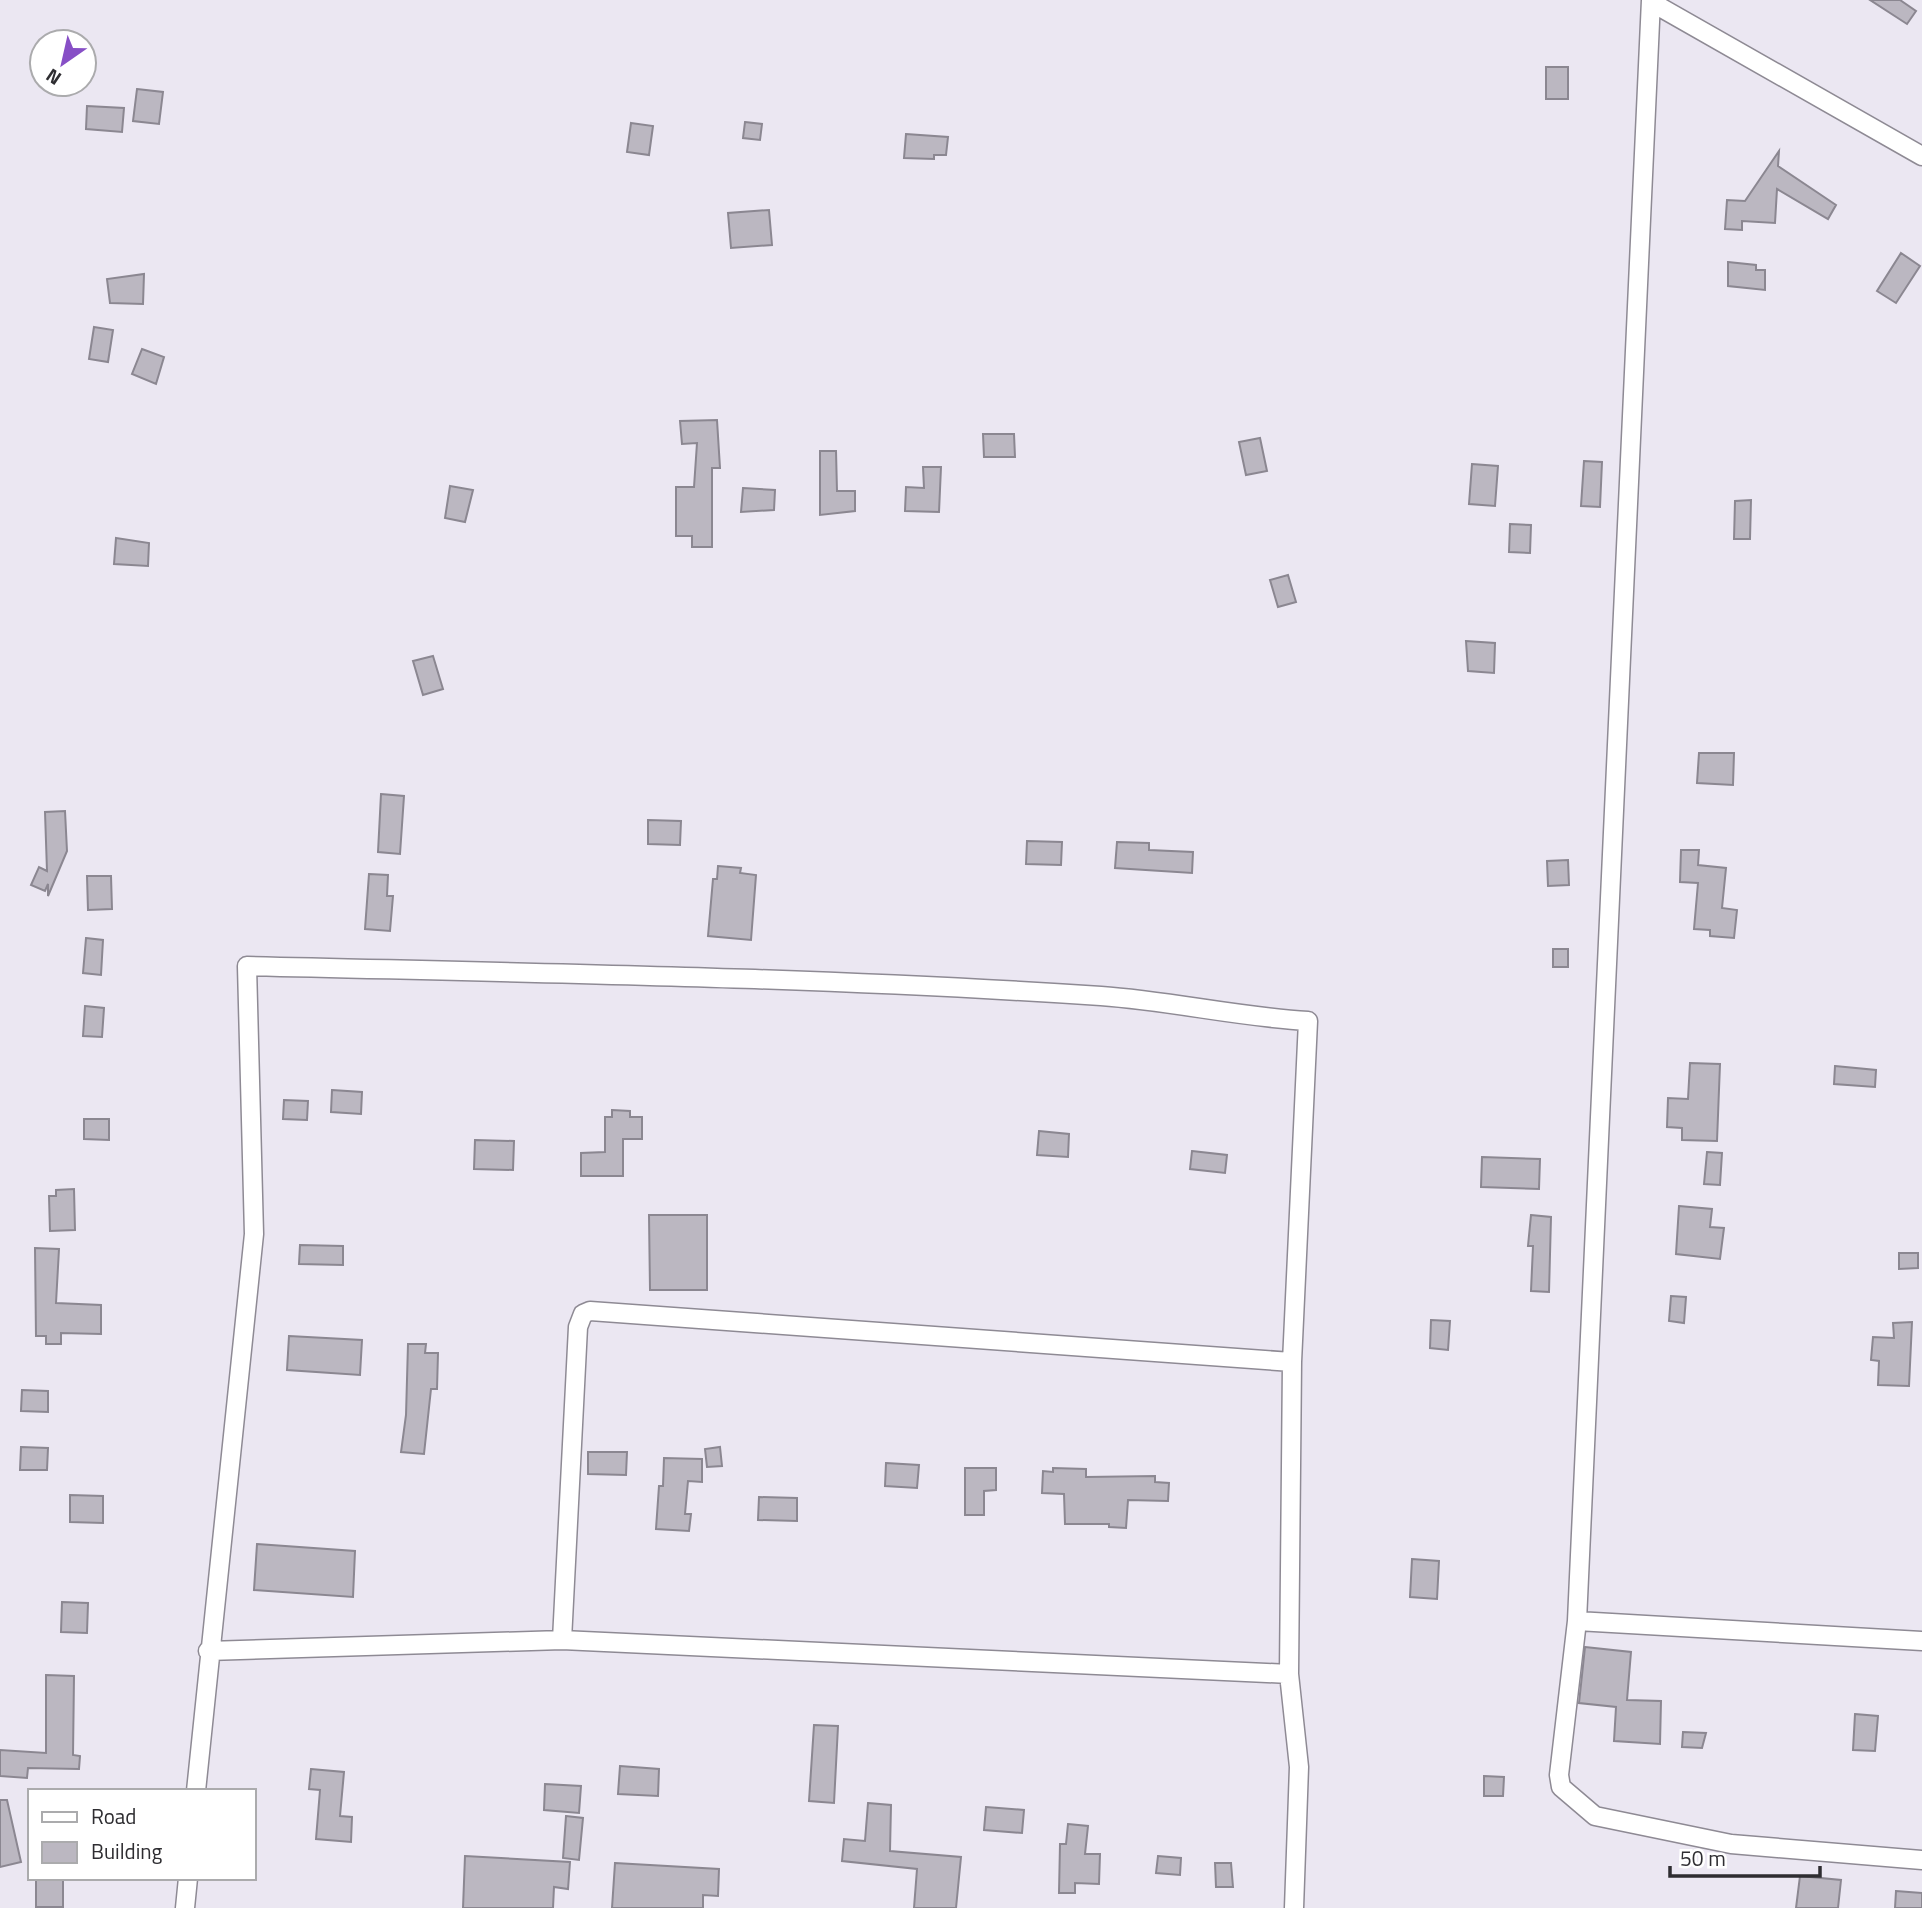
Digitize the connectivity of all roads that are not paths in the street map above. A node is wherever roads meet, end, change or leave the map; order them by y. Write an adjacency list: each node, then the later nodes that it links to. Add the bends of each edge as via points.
1 (1651, 1): 2 (street); 4 (street)
2 (1922, 156)
3 (1292, 1362): 5 (street, via 590,1311 578,1327); 7 (street, via 1308,1021 1104,996 741,978 247,966 254,1234); 8 (street)
4 (1577, 1621): 6 (street); 10 (street, via 1559,1775 1561,1787 1595,1816 1731,1844)
5 (562, 1640): 7 (street); 8 (street)
6 (1922, 1642)
7 (208, 1651): 9 (street)
8 (1289, 1674): 13 (street, via 1299,1767)
9 (195, 1789)
10 (1922, 1860)
11 (188, 1880): 12 (street)
12 (185, 1908)
13 (1294, 1908)

